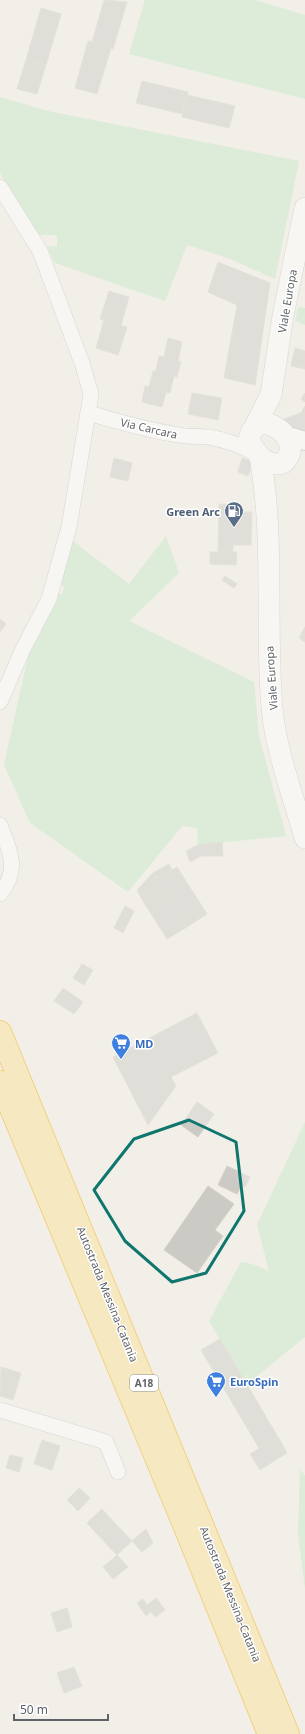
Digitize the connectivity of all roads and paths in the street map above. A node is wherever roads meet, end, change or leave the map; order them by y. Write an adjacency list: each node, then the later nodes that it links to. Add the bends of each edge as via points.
1 (0, 187): 4 (street, via 40,251 82,363 91,394)
2 (305, 208): 3 (main road, Viale Europa, via 283,316)
3 (272, 395): 5 (main road); 6 (main road)
4 (89, 413): 7 (street, Via Carcara, via 179,435); 12 (street, via 69,527 49,599 23,649)
5 (254, 428): 6 (main road, via 263,423); 7 (street); 9 (main road, via 249,441)
6 (283, 432): 8 (street); 10 (main road, via 291,447)
7 (209, 437): 9 (street, via 242,446)
8 (305, 441)
9 (259, 456): 10 (main road, via 272,464); 11 (main road)
10 (292, 457): 11 (main road, via 275,480)
11 (267, 515): 14 (main road, Viale Europa, via 268,652 272,710 277,739)
12 (1, 700)
13 (0, 825): 15 (street, via 10,849 12,862 7,885)
14 (305, 838)
15 (0, 894)
16 (0, 1032): 23 (highway, Autostrada Messina-Catania / A18)
17 (0, 1057): 22 (highway)
18 (0, 1082): 21 (highway, Autostrada Messina-Catania / A18)
19 (0, 1410): 20 (street, via 106,1442)
20 (118, 1472)
21 (268, 1734)
22 (277, 1734)
23 (288, 1734)

